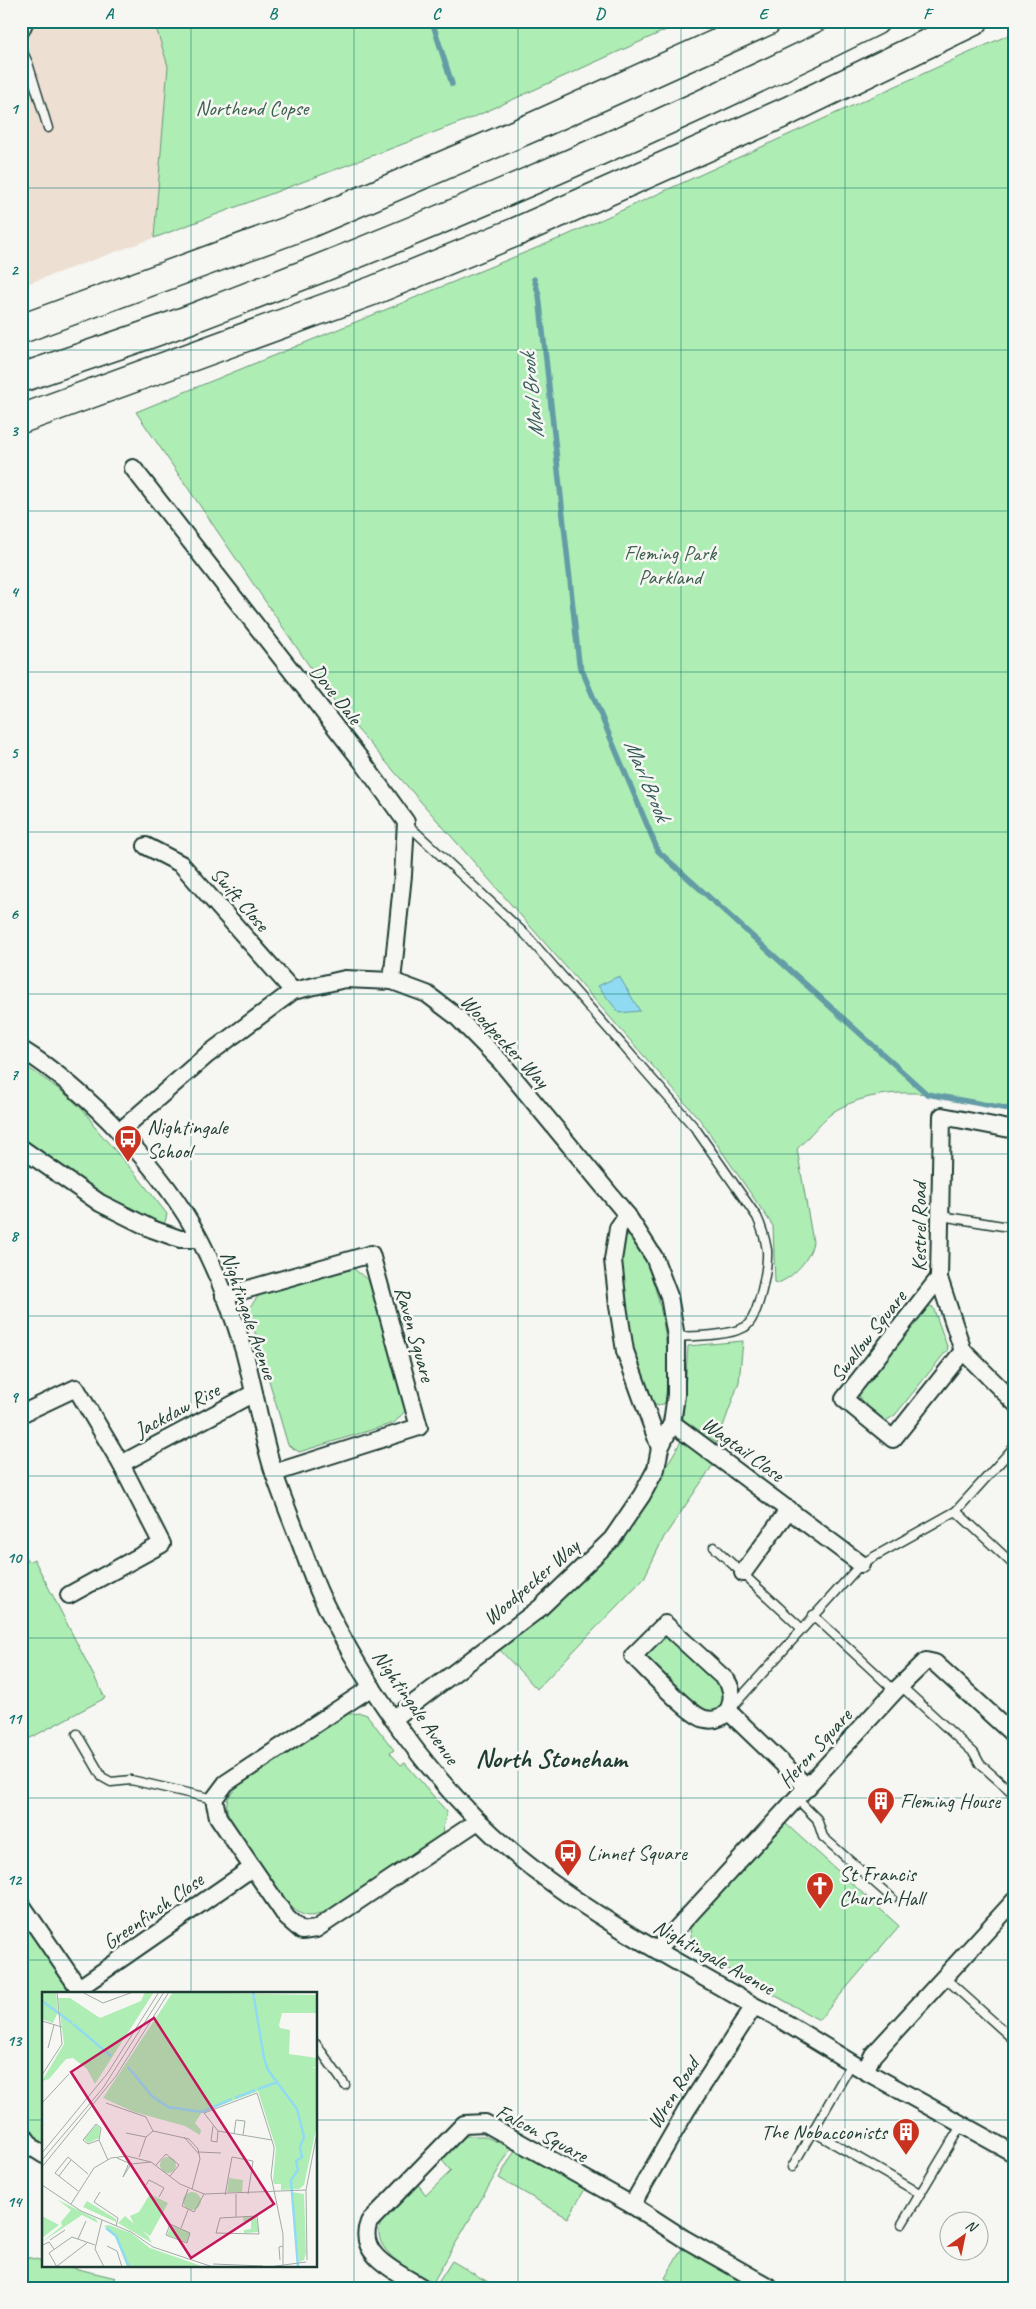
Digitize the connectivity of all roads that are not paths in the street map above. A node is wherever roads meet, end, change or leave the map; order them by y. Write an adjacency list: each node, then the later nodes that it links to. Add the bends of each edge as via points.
1 (26, 21): 5 (street)
2 (767, 21): 8 (highway, via 310,223)
3 (875, 21): 9 (highway, via 500,193 191,319)
4 (974, 21): 10 (highway, via 788,111 516,232 372,291)
5 (21, 30)
6 (21, 48): 7 (lane)
7 (48, 128)
8 (21, 329)
9 (21, 378)
10 (21, 419)
11 (133, 468): 12 (street, Dove Dale)
12 (406, 822): 14 (street); 26 (lane, via 526,935 695,1128 757,1217 766,1260 763,1285 750,1321 732,1332)
13 (146, 846): 15 (street, Swift Close, via 181,864)
14 (392, 981): 15 (street, Woodpecker Way, via 345,980); 20 (street, Woodpecker Way, via 427,994 456,1016 501,1062)
15 (293, 991): 18 (street, Woodpecker Way, via 207,1055)
16 (21, 1049): 18 (street, Nightingale Avenue, via 72,1087)
17 (1015, 1130): 21 (street, Kestrel Road, via 942,1116)
18 (119, 1132): 23 (street, Nightingale Avenue, via 143,1158)
19 (21, 1148): 23 (street, Nightingale Avenue, via 100,1203 152,1229 180,1239)
20 (627, 1215): 26 (street, Woodpecker Way, via 654,1257 669,1296); 33 (street, via 618,1228 613,1260 618,1306 625,1351)
21 (941, 1216): 22 (lane); 24 (street, Kestrel Road)
22 (1015, 1228)
23 (199, 1239): 25 (street, Nightingale Avenue)
24 (939, 1278): 27 (street, Kestrel Road); 27 (street, Swallow Square, via 844,1398 893,1439)
25 (224, 1296): 28 (street, Nightingale Avenue, via 244,1351); 35 (street, Raven Square, via 371,1254 419,1427)
26 (676, 1337): 31 (street, Woodpecker Way, via 676,1395)
27 (963, 1351): 29 (street, Kestrel Road)
28 (254, 1393): 34 (street, Jackdaw Rise); 35 (street, Nightingale Avenue)
29 (1015, 1403)
30 (21, 1414): 34 (street, Jackdaw Rise, via 76,1388)
31 (672, 1423): 33 (street, Woodpecker Way); 36 (street, Wagtail Close)
32 (1015, 1446): 37 (lane)
33 (660, 1448): 48 (street, Woodpecker Way, via 656,1469 612,1539 540,1608)
34 (121, 1464): 42 (street, Jackdaw Rise, via 162,1544)
35 (274, 1472): 45 (street, Nightingale Avenue, via 320,1595)
36 (789, 1508): 39 (street, Wagtail Close); 41 (street, Wagtail Close)
37 (956, 1511): 39 (lane); 40 (lane)
38 (714, 1547): 41 (lane)
39 (861, 1564): 43 (lane)
40 (1015, 1566)
41 (743, 1574): 44 (lane)
42 (69, 1595)
43 (813, 1615): 44 (lane); 46 (lane)
44 (801, 1628): 47 (lane)
45 (372, 1687): 48 (street, Nightingale Avenue); 53 (street, via 226,1783)
46 (898, 1689): 50 (street, Heron Square, via 923,1663 932,1661); 51 (street, Heron Square); 52 (lane, via 974,1753 980,1764)
47 (728, 1711): 47 (street, via 733,1696 727,1682 665,1624 633,1656 701,1718 716,1719); 51 (street)
48 (393, 1719): 54 (street, Nightingale Avenue, via 443,1783)
49 (77, 1734): 53 (lane, via 102,1777 107,1780 131,1780)
50 (1015, 1736)
51 (802, 1793): 56 (lane, via 817,1819 822,1837); 59 (street, Heron Square)
52 (1015, 1795)
53 (214, 1798): 55 (street, via 218,1816)
54 (478, 1821): 55 (street, via 316,1929 308,1931 292,1923); 59 (street, Nightingale Avenue, via 558,1887)
55 (252, 1868): 61 (street, Greenfinch Close)
56 (892, 1898)
57 (1015, 1900): 60 (street)
58 (21, 1904): 61 (street, Greenfinch Close)
59 (657, 1950): 62 (street, Nightingale Avenue)
60 (944, 1977): 63 (lane); 65 (street, via 873,2055)
61 (80, 1990)
62 (754, 2006): 65 (street, Nightingale Avenue); 74 (street, Wren Road, via 686,2112)
63 (1015, 2041)
64 (318, 2047): 66 (lane)
65 (858, 2067): 67 (street, Nightingale Avenue); 68 (lane)
66 (345, 2085)
67 (962, 2124): 70 (street, Nightingale Avenue); 73 (lane)
68 (812, 2131): 72 (lane); 73 (lane)
69 (21, 2132): 71 (street)
70 (1015, 2154)
71 (42, 2155)
72 (792, 2167)
73 (921, 2194): 75 (lane)
74 (632, 2205): 76 (street, Falcon Square, via 485,2124 464,2124 369,2222 366,2230 368,2244 376,2258); 77 (street, Falcon Square)
75 (902, 2224)
76 (423, 2288)
77 (771, 2288)

